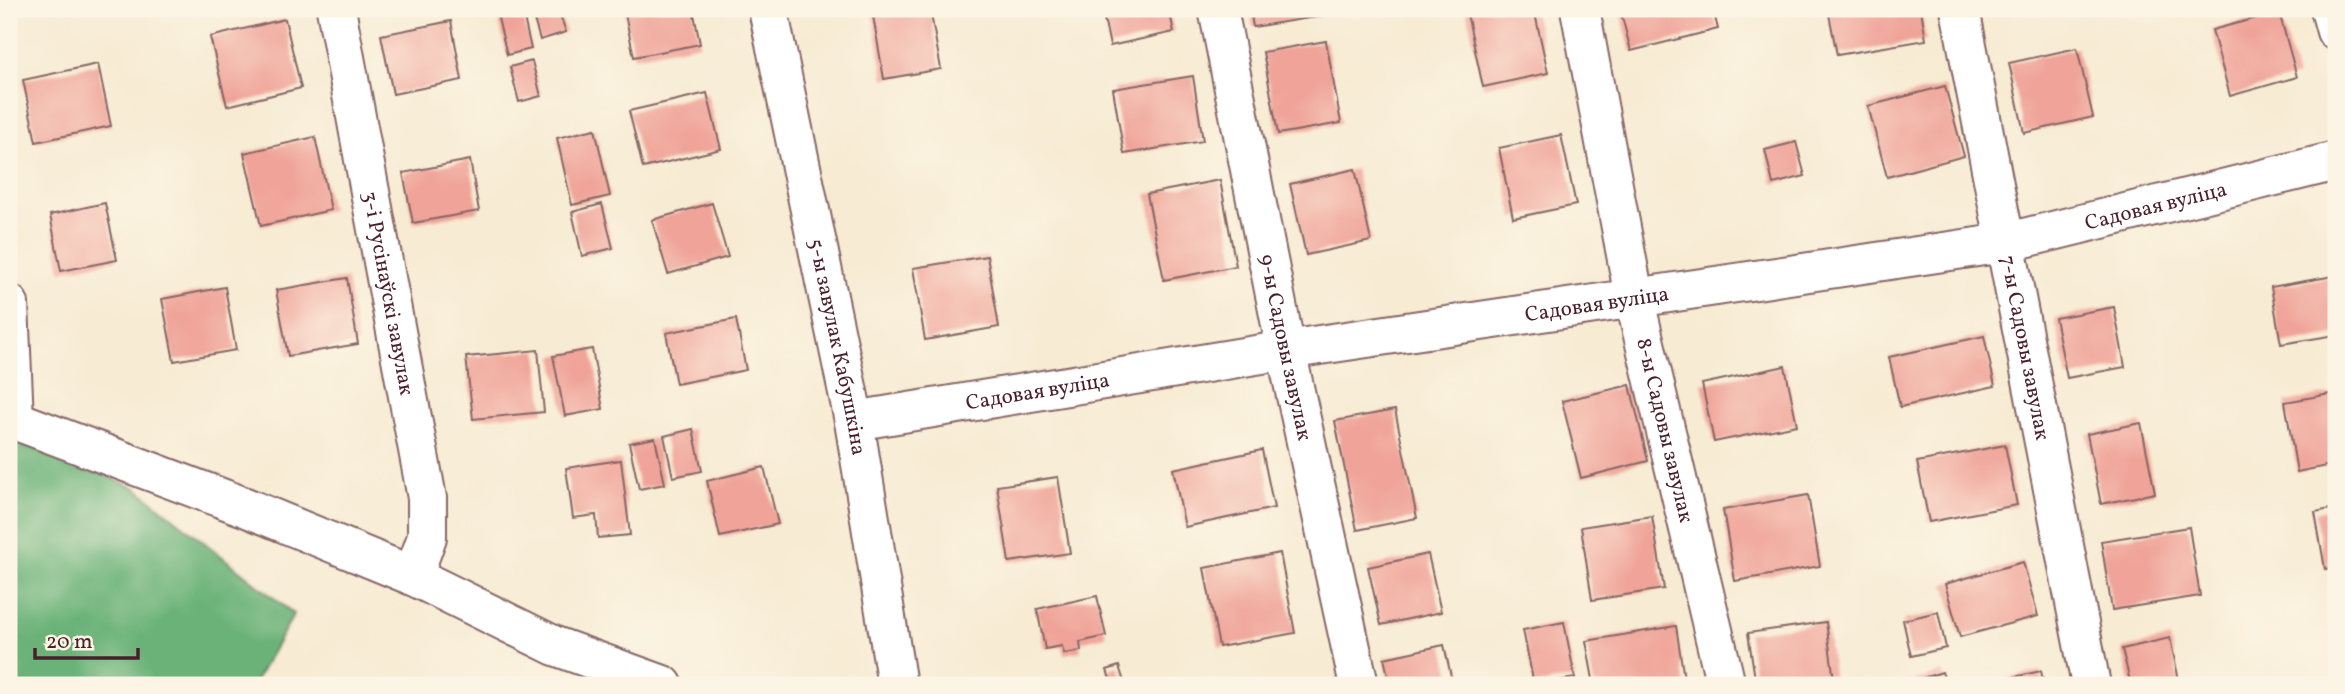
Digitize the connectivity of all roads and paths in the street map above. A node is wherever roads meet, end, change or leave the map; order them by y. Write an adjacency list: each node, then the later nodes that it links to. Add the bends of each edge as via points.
1 (336, 9): 15 (street, 3-і Русінаўскі завулак, via 427,498 427,537)
2 (768, 9): 14 (street, 5-ы завулак Кабушкіна)
3 (1218, 9): 12 (street, 9-ы Садовы завулак)
4 (1580, 9): 10 (street, 8-ы Садовы завулак)
5 (1960, 9): 9 (street, 7-ы Садовы завулак)
6 (2330, 9): 7 (street)
7 (2336, 31)
8 (2336, 161): 9 (street, Садовая вуліца)
9 (2004, 243): 10 (street, Садовая вуліца); 20 (street, 7-ы Садовы завулак)
10 (1634, 297): 12 (street, Садовая вуліца); 19 (street, 8-ы Садовы завулак)
11 (9, 304): 13 (street)
12 (1286, 350): 14 (street, Садовая вуліца); 18 (street, 9-ы Садовы завулак)
13 (11, 419): 15 (street)
14 (854, 421): 17 (street, 5-ы завулак Кабушкіна)
15 (413, 576): 16 (street, via 555,646)
16 (663, 685)
17 (897, 685)
18 (1359, 685)
19 (1726, 685)
20 (2091, 685)

